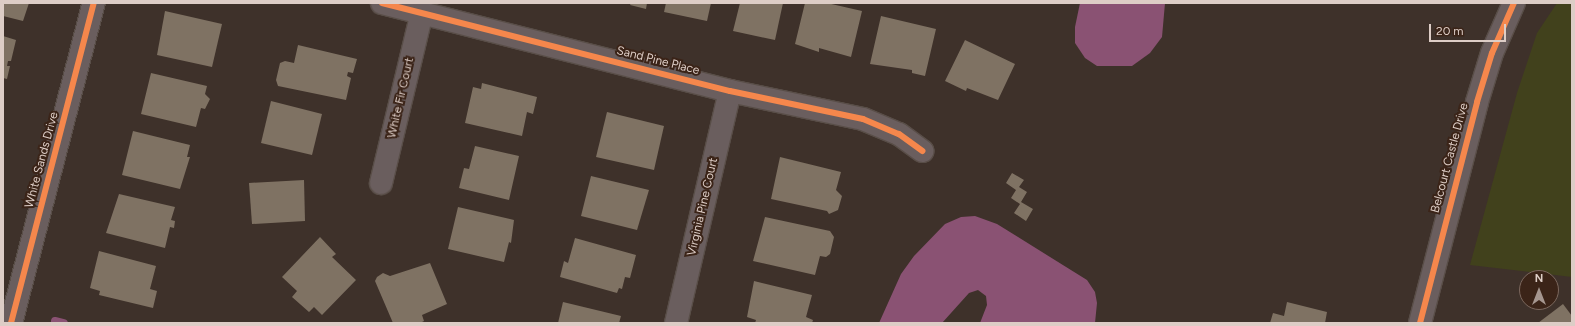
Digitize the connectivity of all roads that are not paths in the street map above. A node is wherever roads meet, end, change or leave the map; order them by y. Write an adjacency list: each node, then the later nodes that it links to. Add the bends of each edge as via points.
1 (94, 3): 8 (street, White Sands Drive)
2 (382, 3): 4 (street, Sand Pine Place)
3 (1514, 3): 10 (street, Belcourt Castle Drive, via 1494,47 1477,102)
4 (422, 12): 5 (street, Sand Pine Place); 7 (street, White Fir Court)
5 (730, 91): 6 (street, Sand Pine Place, via 882,125); 9 (street, Virginia Pine Court)
6 (922, 151)
7 (381, 183)
8 (11, 323)
9 (676, 323)
10 (1420, 323)

